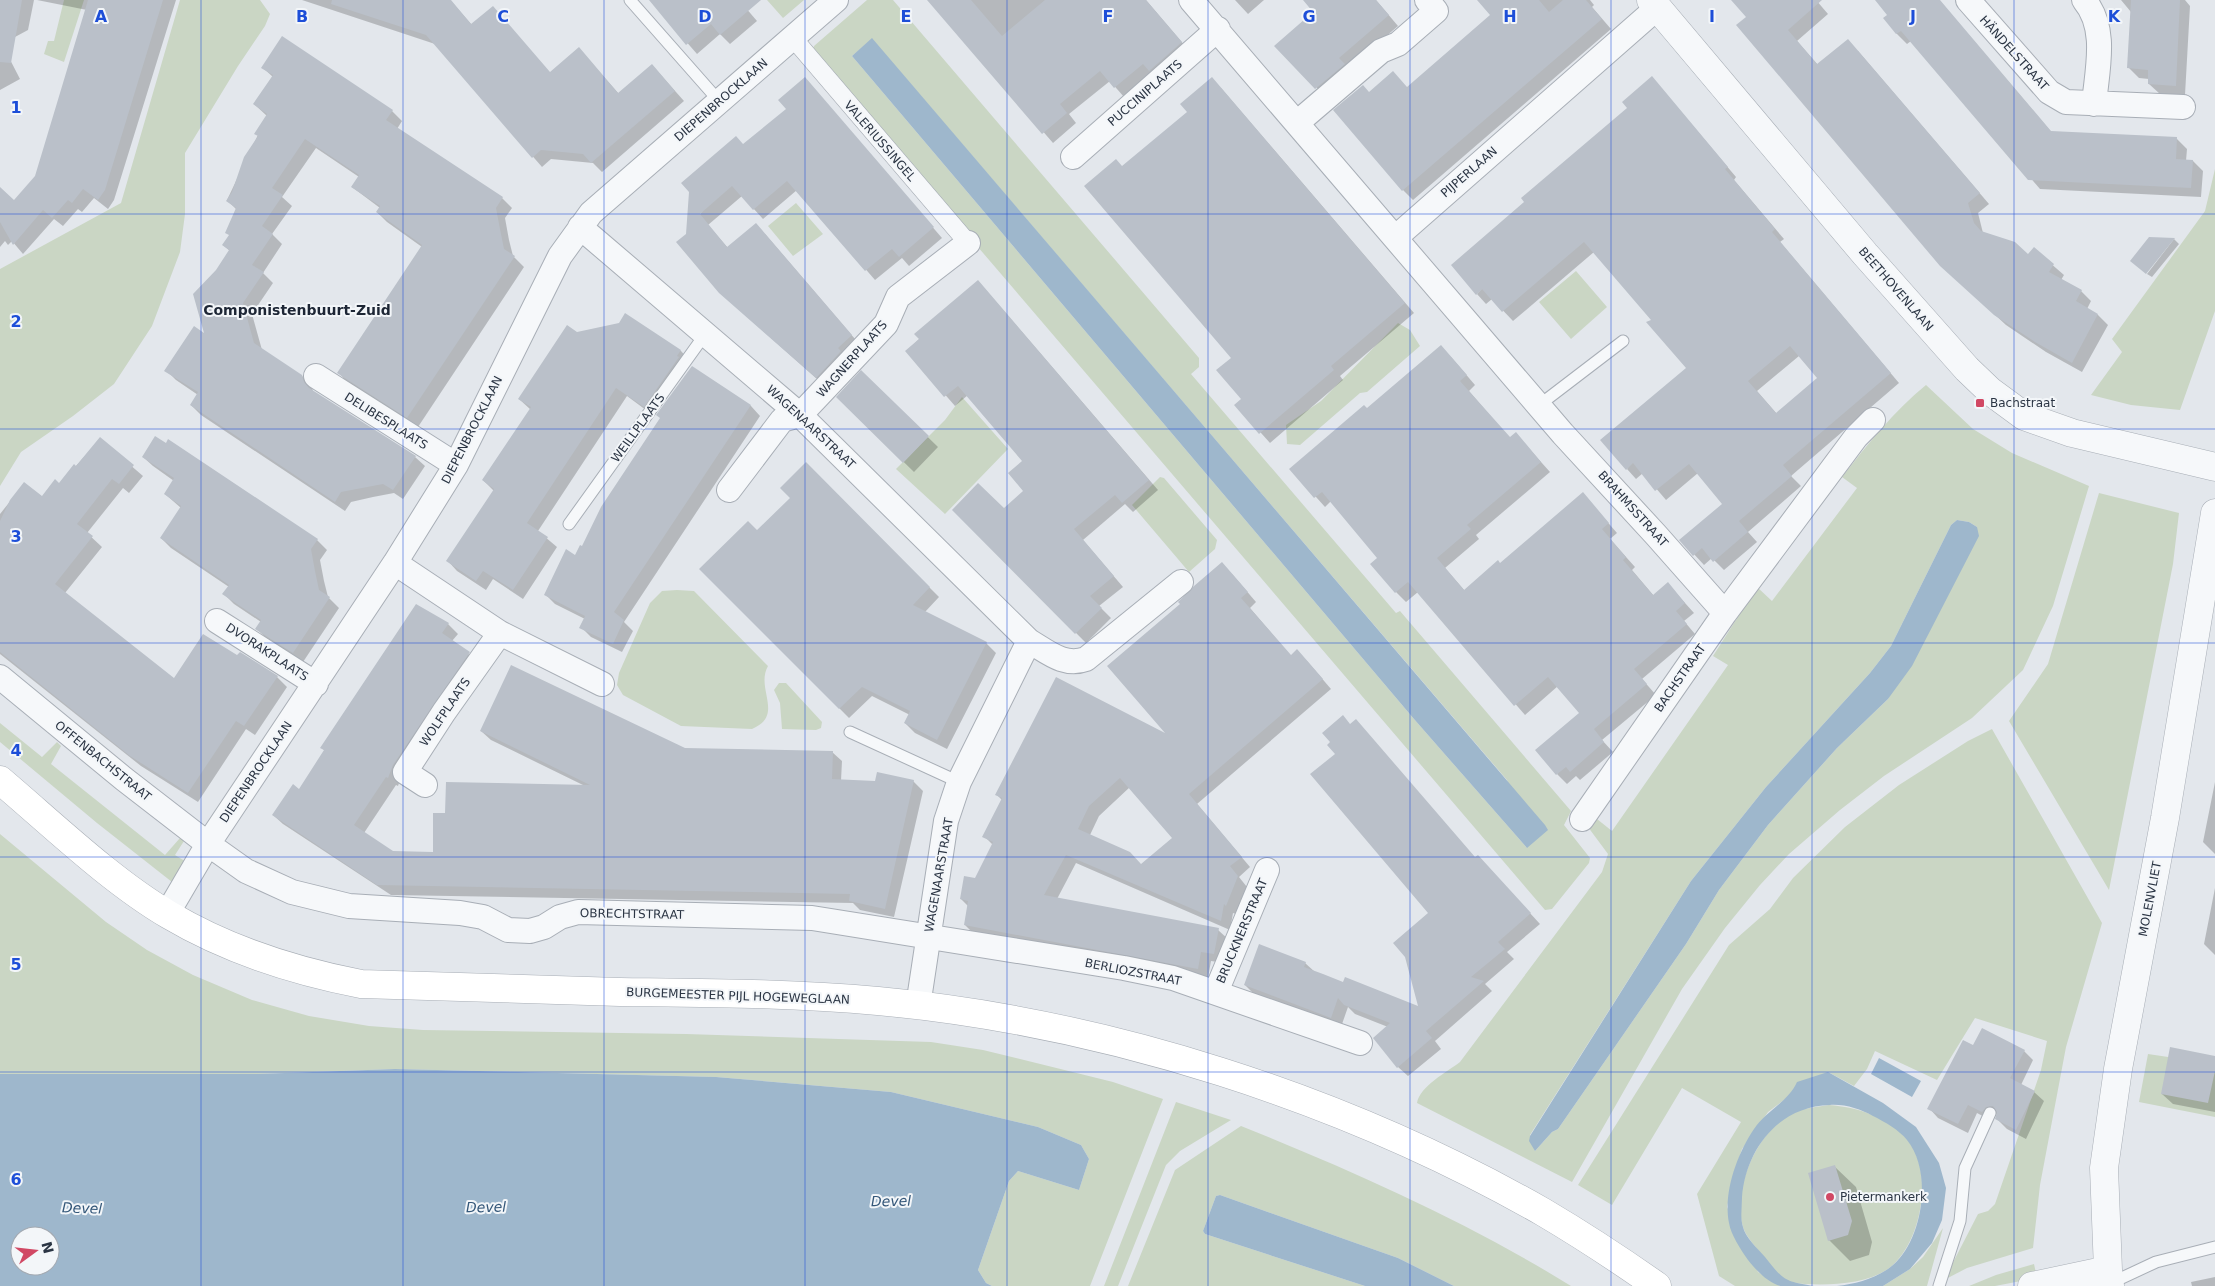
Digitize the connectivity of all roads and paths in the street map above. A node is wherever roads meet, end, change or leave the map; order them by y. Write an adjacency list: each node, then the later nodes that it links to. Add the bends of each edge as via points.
1 (630, 0): 10 (lane)
2 (836, 0): 9 (street, DIEPENBROCKLAAN)
3 (1191, 0): 8 (street)
4 (1427, 0): 13 (street, via 1436,11 1398,44 1381,51)
5 (1968, 0): 11 (street, HÄNDELSTRAAT, via 2049,92 2066,102)
6 (2084, 0): 11 (street, via 2091,9 2099,34)
7 (1654, 4): 16 (street, PIJPERLAAN); 25 (street, BEETHOVENLAAN, via 1865,254 1967,370 1990,391 2024,416 2072,433)
8 (1218, 29): 13 (street); 14 (street, PUCCINIPLAATS)
9 (793, 38): 10 (street, DIEPENBROCKLAAN); 17 (street, VALERIUSSINGEL)
10 (719, 102): 15 (street, DIEPENBROCKLAAN, via 591,213)
11 (2094, 104): 12 (street, HÄNDELSTRAAT)
12 (2183, 107)
13 (1298, 122): 16 (street)
14 (1073, 157)
15 (580, 227): 18 (street, WAGENAARSTRAAT); 24 (street, DIEPENBROCKLAAN, via 560,256)
16 (1394, 238): 21 (street, BRAHMSSTRAAT)
17 (968, 243): 22 (street, WAGNERPLAATS, via 898,297 886,324)
18 (706, 333): 22 (street, WAGENAARSTRAAT); 28 (lane, WEILLPLAATS)
19 (1623, 341): 21 (lane)
20 (316, 376): 24 (street, DELIBESPLAATS)
21 (1538, 406): 31 (street, BRAHMSSTRAAT)
22 (800, 415): 26 (street, via 782,420); 34 (street, WAGENAARSTRAAT)
23 (1873, 420): 31 (street, BACHSTRAAT, via 1856,437)
24 (456, 465): 29 (street, DIEPENBROCKLAAN)
25 (2215, 467)
26 (729, 490)
27 (2215, 513): 52 (street, MOLENVLIET, via 2165,818 2118,1069 2104,1168)
28 (569, 524)
29 (395, 563): 33 (street); 36 (street, DIEPENBROCKLAAN)
30 (1181, 582): 34 (street, WAGENAARSTRAAT, via 1086,659 1076,663 1064,662)
31 (1725, 613): 42 (street, BACHSTRAAT)
32 (217, 621): 36 (street, DVORAKPLAATS)
33 (500, 633): 37 (street); 41 (street, WOLFPLAATS, via 406,772)
34 (1029, 641): 40 (street, WAGENAARSTRAAT)
35 (0, 677): 43 (street, OFFENBACHSTRAAT)
36 (316, 684): 43 (street, DIEPENBROCKLAAN)
37 (602, 684)
38 (850, 732): 40 (lane)
39 (0, 780): 45 (main road, BURGEMEESTER PIJL HOGEWEGLAAN, via 128,887)
40 (960, 782): 46 (street, WAGENAARSTRAAT, via 944,830)
41 (425, 785)
42 (1582, 819)
43 (208, 844): 45 (street, DIEPENBROCKLAAN); 46 (street, OBRECHTSTRAAT, via 246,871 292,892 349,906 483,917 508,930 530,931 578,912 812,918)
44 (1267, 870): 47 (street, BRUCKNERSTRAAT)
45 (167, 914): 48 (main road, BURGEMEESTER PIJL HOGEWEGLAAN, via 203,934 254,954 310,974 361,984 798,995)
46 (928, 938): 47 (street, BERLIOZSTRAAT, via 1124,968 1173,978); 48 (street, WAGENAARSTRAAT)
47 (1216, 992): 49 (street, BERLIOZSTRAAT)
48 (918, 1006): 53 (main road, BURGEMEESTER PIJL HOGEWEGLAAN, via 1008,1018 1101,1039 1256,1082 1466,1172 1543,1212)
49 (1360, 1042)
50 (1990, 1113): 54 (lane, via 1965,1168 1960,1220)
51 (2215, 1247): 52 (lane, via 2156,1262)
52 (2109, 1280): 55 (street)
53 (1657, 1286)
54 (1939, 1286)
55 (2032, 1286)

